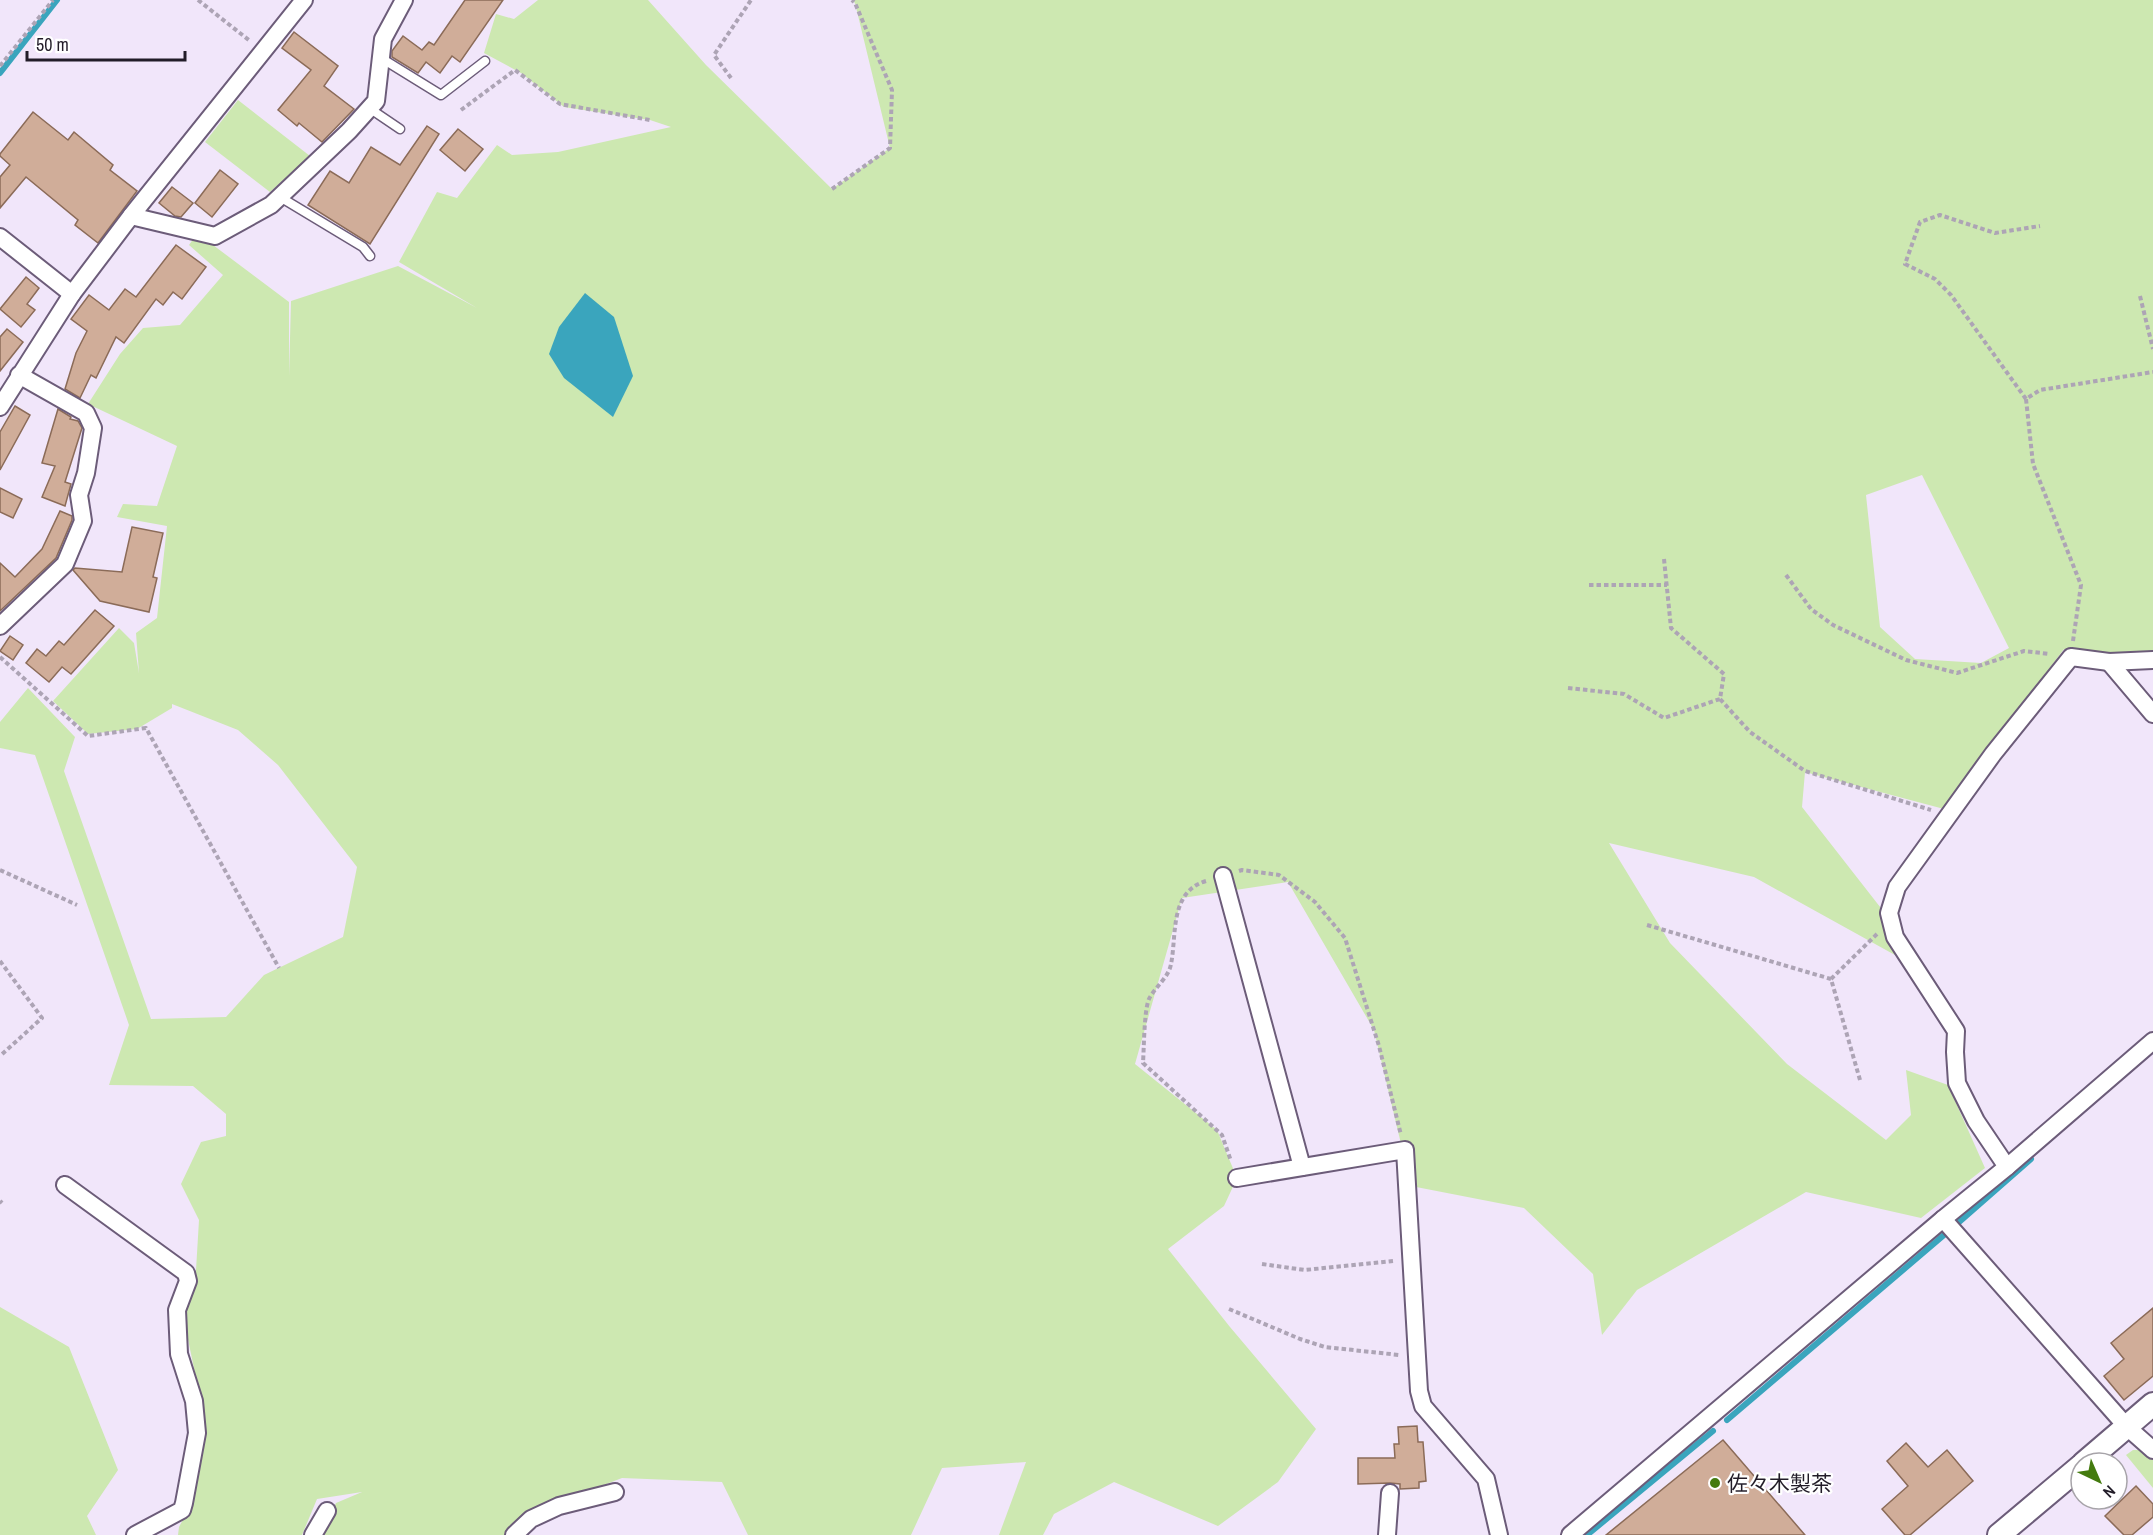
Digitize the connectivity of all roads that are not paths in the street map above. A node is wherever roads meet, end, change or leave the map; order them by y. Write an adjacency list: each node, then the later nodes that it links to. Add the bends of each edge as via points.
1 (304, 0): 8 (street)
2 (404, 0): 3 (street, via 383,39)
3 (380, 58): 4 (lane, via 441,95); 5 (street, via 376,101)
4 (485, 61)
5 (369, 108): 6 (lane); 7 (street)
6 (400, 129)
7 (280, 196): 8 (street, via 215,236); 10 (lane, via 363,247)
8 (131, 216): 11 (street)
9 (0, 237): 11 (street)
10 (370, 256)
11 (72, 294): 12 (street)
12 (19, 375): 13 (street); 14 (street, via 86,413 93,428 79,495 83,521 65,564)
13 (0, 406)
14 (0, 626)
15 (2153, 660): 16 (street)
16 (2109, 662): 17 (street); 21 (street, via 2071,657 1993,754 1898,887 1889,913 1895,937 1956,1031 1957,1083 1976,1121)
17 (2153, 714)
18 (1223, 876): 20 (street)
19 (2153, 1041): 21 (street)
20 (1302, 1167): 22 (street); 37 (street, via 1405,1150 1419,1391 1424,1406 1486,1479)
21 (2007, 1167): 24 (street)
22 (1237, 1178)
23 (65, 1185): 33 (street, via 186,1274 188,1281 177,1310 178,1345 194,1401 197,1433 184,1503 182,1510)
24 (1943, 1219): 26 (street); 38 (street)
25 (2153, 1404): 26 (main road)
26 (2127, 1427): 27 (street); 28 (main road)
27 (2153, 1450)
28 (2098, 1451)
29 (2069, 1476): 39 (main road)
30 (615, 1492): 35 (street, via 559,1506 531,1519)
31 (1390, 1493): 36 (street)
32 (327, 1511): 34 (street)
33 (135, 1535)
34 (313, 1535)
35 (514, 1535)
36 (1387, 1535)
37 (1499, 1535)
38 (1570, 1535)
39 (1999, 1535)

